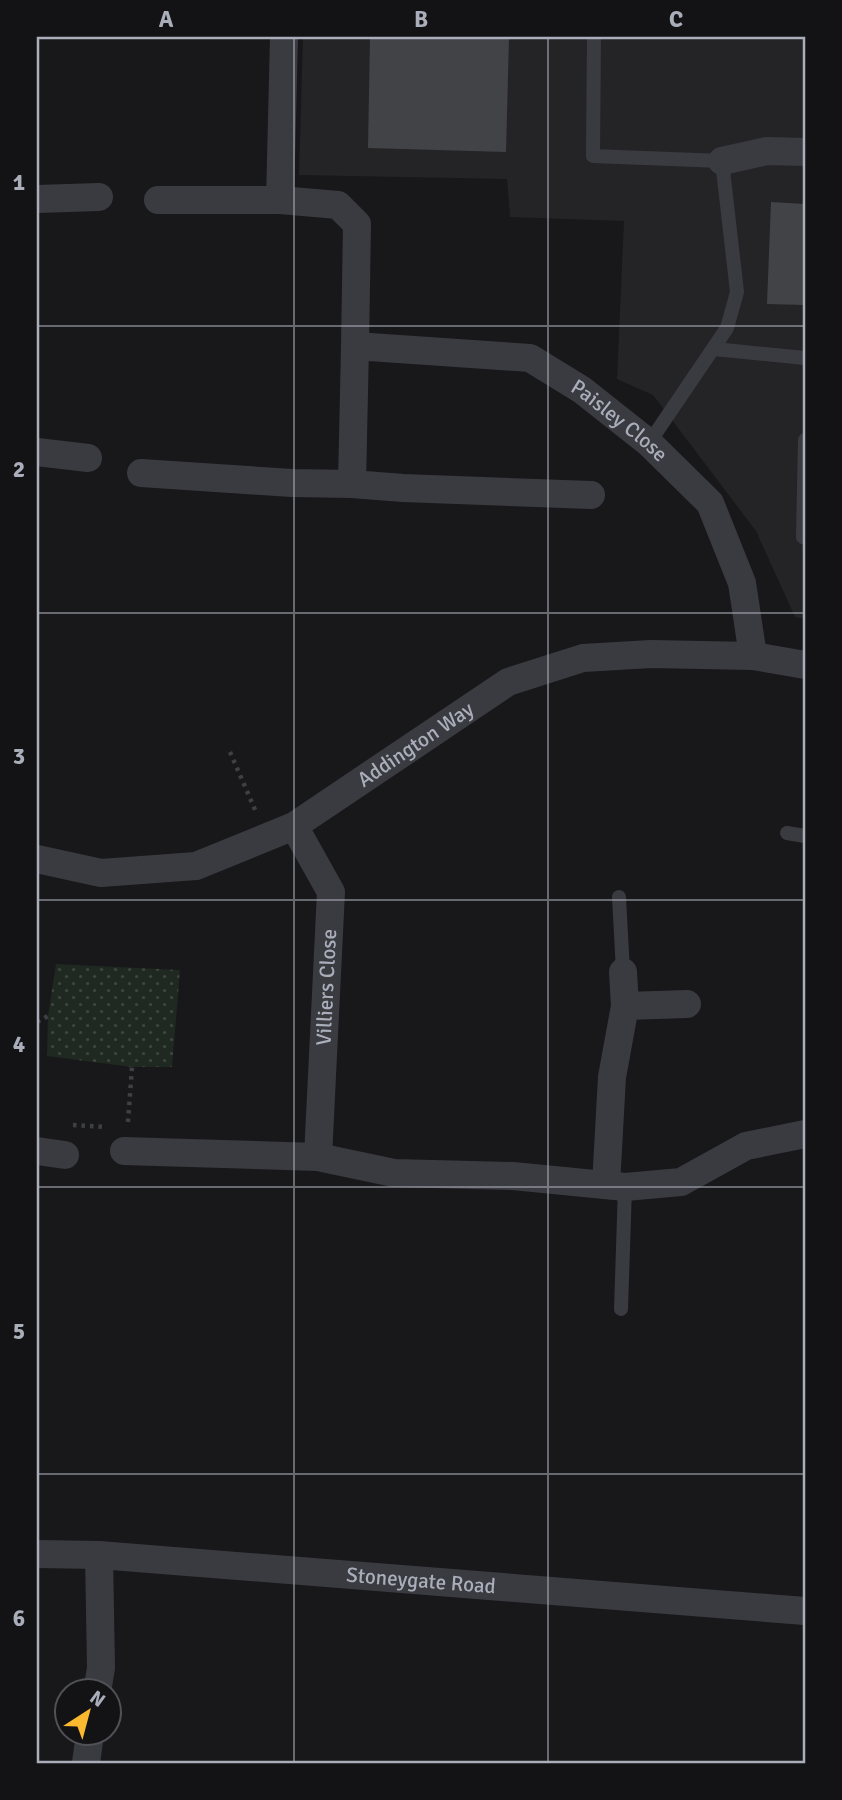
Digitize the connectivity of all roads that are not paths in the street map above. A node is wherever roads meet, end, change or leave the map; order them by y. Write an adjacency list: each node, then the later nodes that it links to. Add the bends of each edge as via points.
1 (284, 37): 8 (street)
2 (594, 37): 4 (lane, via 593,156)
3 (805, 152): 4 (street, via 767,151)
4 (722, 161): 10 (lane, via 737,292 727,328)
5 (99, 197): 6 (street)
6 (37, 199)
7 (158, 200): 8 (street)
8 (280, 200): 9 (street, via 338,205 357,224)
9 (355, 346): 13 (street, Paisley Close, via 530,358 582,390); 17 (street)
10 (714, 349): 11 (lane); 13 (lane)
11 (805, 358)
12 (805, 440): 19 (lane)
13 (649, 443): 20 (street, Paisley Close, via 710,503 742,583)
14 (37, 452): 15 (street)
15 (88, 458)
16 (141, 473): 17 (street)
17 (352, 484): 18 (street)
18 (591, 495)
19 (805, 538)
20 (753, 656): 21 (street, Addington Way); 22 (street, Addington Way, via 583,658 508,682)
21 (805, 665)
22 (294, 826): 25 (street, Addington Way, via 196,866 102,873); 34 (street, Villiers Close, via 331,892)
23 (787, 833): 24 (lane)
24 (805, 836)
25 (37, 859)
26 (619, 897): 27 (lane)
27 (623, 972): 29 (street)
28 (687, 1004): 29 (street)
29 (625, 1006): 35 (street, via 612,1077)
30 (805, 1134): 35 (street, via 746,1146 681,1182)
31 (126, 1140): 34 (street)
32 (37, 1151): 33 (street)
33 (65, 1155)
34 (318, 1157): 35 (street, via 394,1173 513,1175)
35 (616, 1186): 36 (lane)
36 (621, 1309)
37 (37, 1554): 38 (street, Stoneygate Road)
38 (99, 1555): 39 (street, Stoneygate Road); 40 (street)
39 (805, 1611)
40 (99, 1678)

